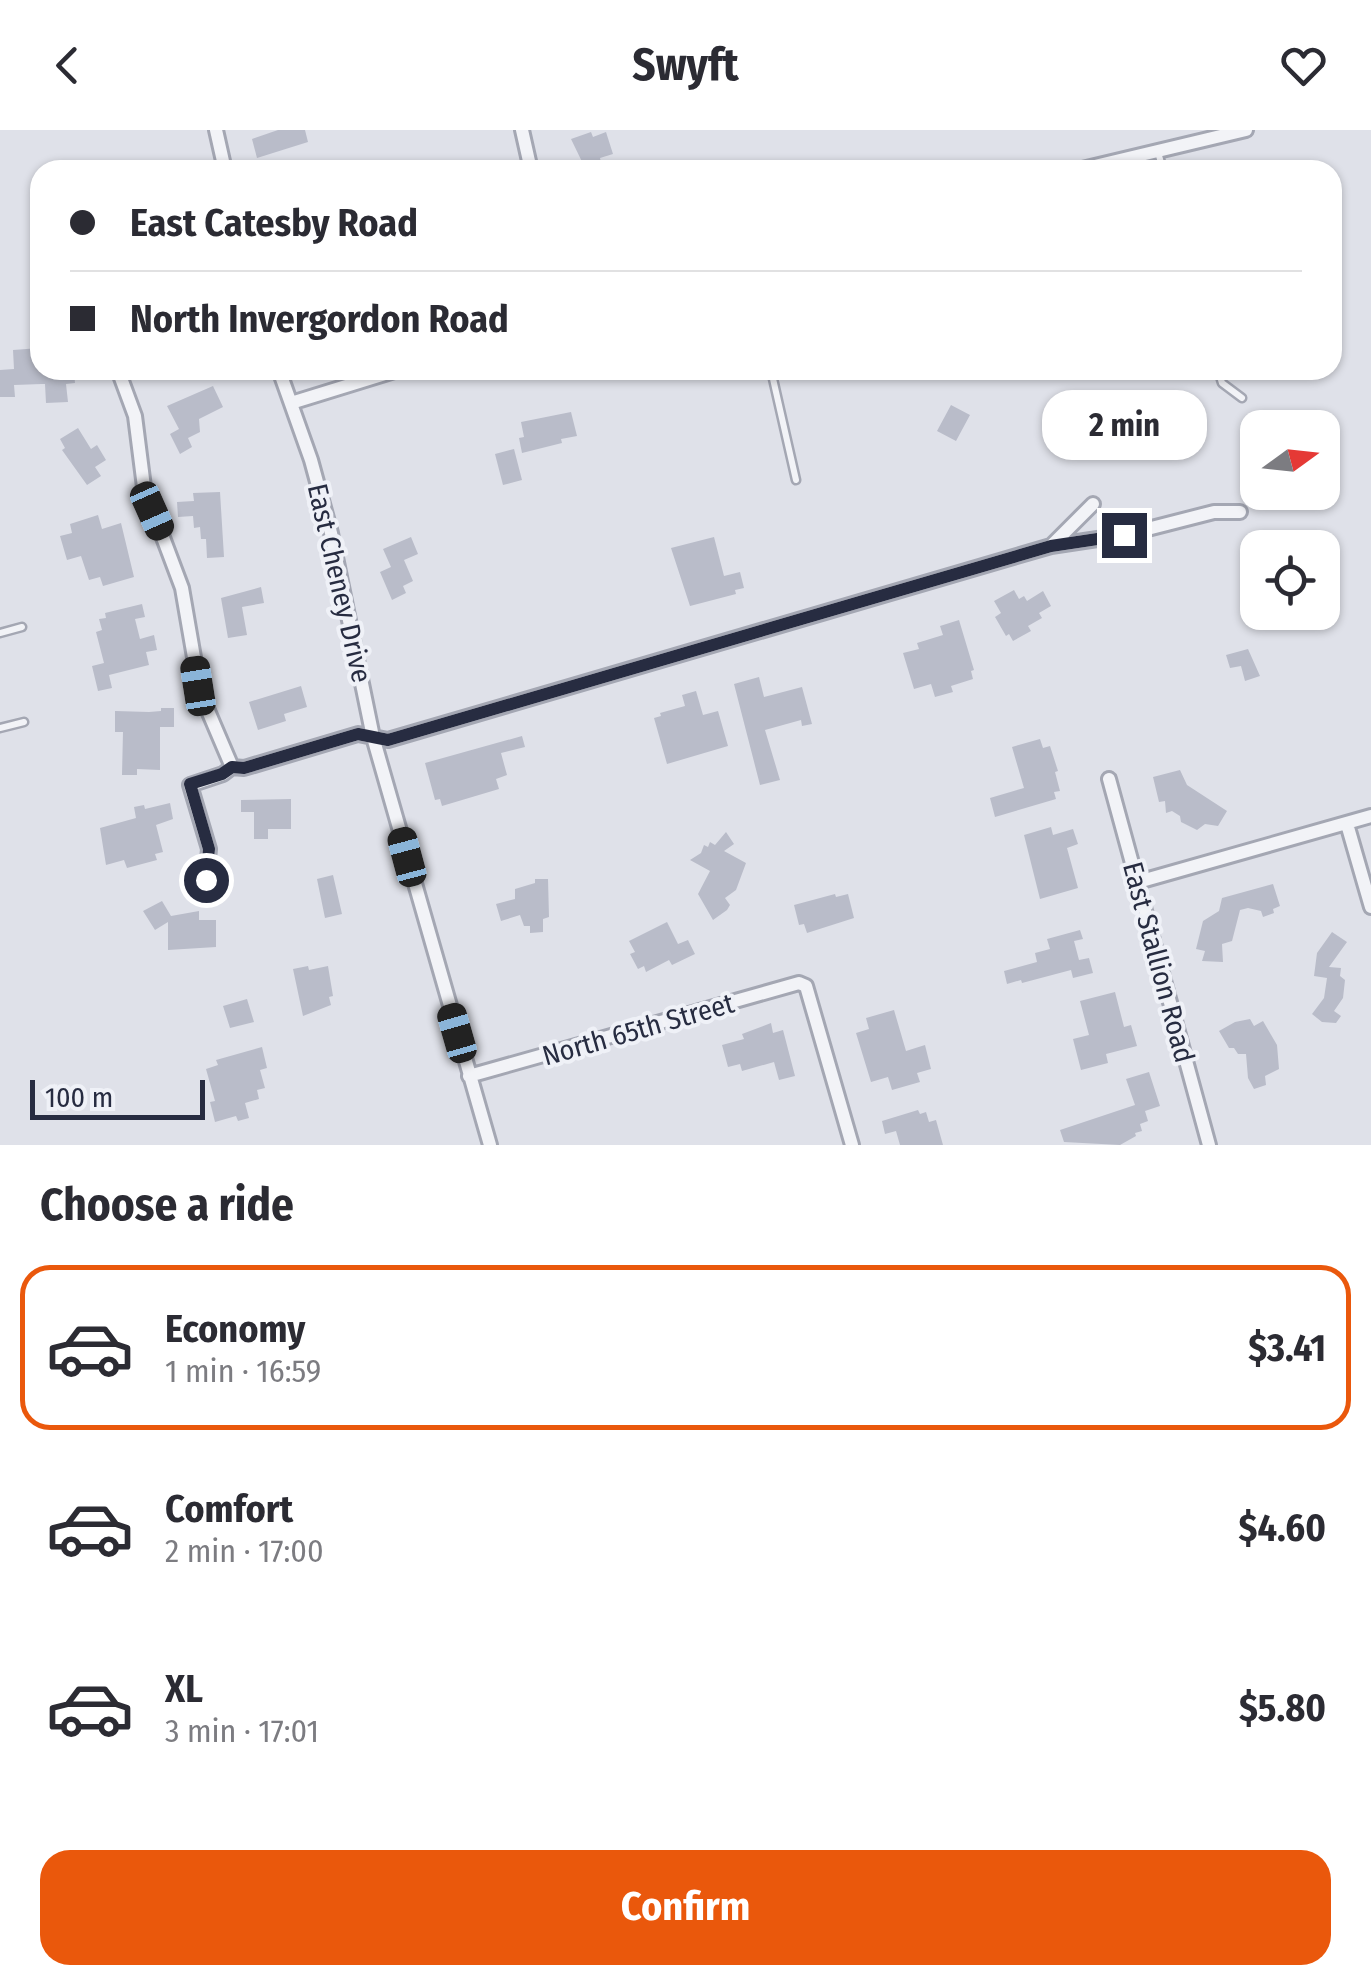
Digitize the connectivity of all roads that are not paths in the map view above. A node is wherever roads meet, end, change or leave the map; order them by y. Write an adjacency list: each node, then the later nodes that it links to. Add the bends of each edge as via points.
1 (216, 130): 5 (street)
2 (522, 130): 6 (street)
3 (1246, 130): 4 (street)
4 (1158, 151): 7 (street); 8 (lane)
5 (223, 160)
6 (529, 160)
7 (1142, 160)
8 (1160, 160)
9 (122, 380): 25 (street, via 135,416 144,487 182,588 200,692)
10 (283, 380): 15 (street, East Cheney Drive)
11 (366, 380): 15 (street)
12 (773, 380): 16 (lane)
13 (1221, 380): 14 (lane)
14 (1242, 398)
15 (291, 403): 24 (street, East Cheney Drive, via 331,533)
16 (796, 480)
17 (1093, 504): 19 (street)
18 (1240, 512): 19 (street)
19 (1051, 546): 24 (street, via 388,740)
20 (22, 627): 21 (lane)
21 (0, 634)
22 (24, 722): 23 (lane)
23 (0, 728)
24 (374, 737): 25 (street, via 358,734); 32 (street, East Cheney Drive)
25 (232, 767): 29 (street, via 190,784 209,849)
26 (1109, 779): 30 (street, East Stallion Road)
27 (1371, 816): 28 (street)
28 (1347, 824): 30 (street); 31 (street)
29 (206, 880)
30 (1138, 882): 35 (street, East Stallion Road)
31 (1371, 908)
32 (469, 1076): 33 (street, East Cheney Drive); 34 (street, North 65th Street, via 800,984 806,986)
33 (490, 1145)
34 (852, 1145)
35 (1209, 1145)

